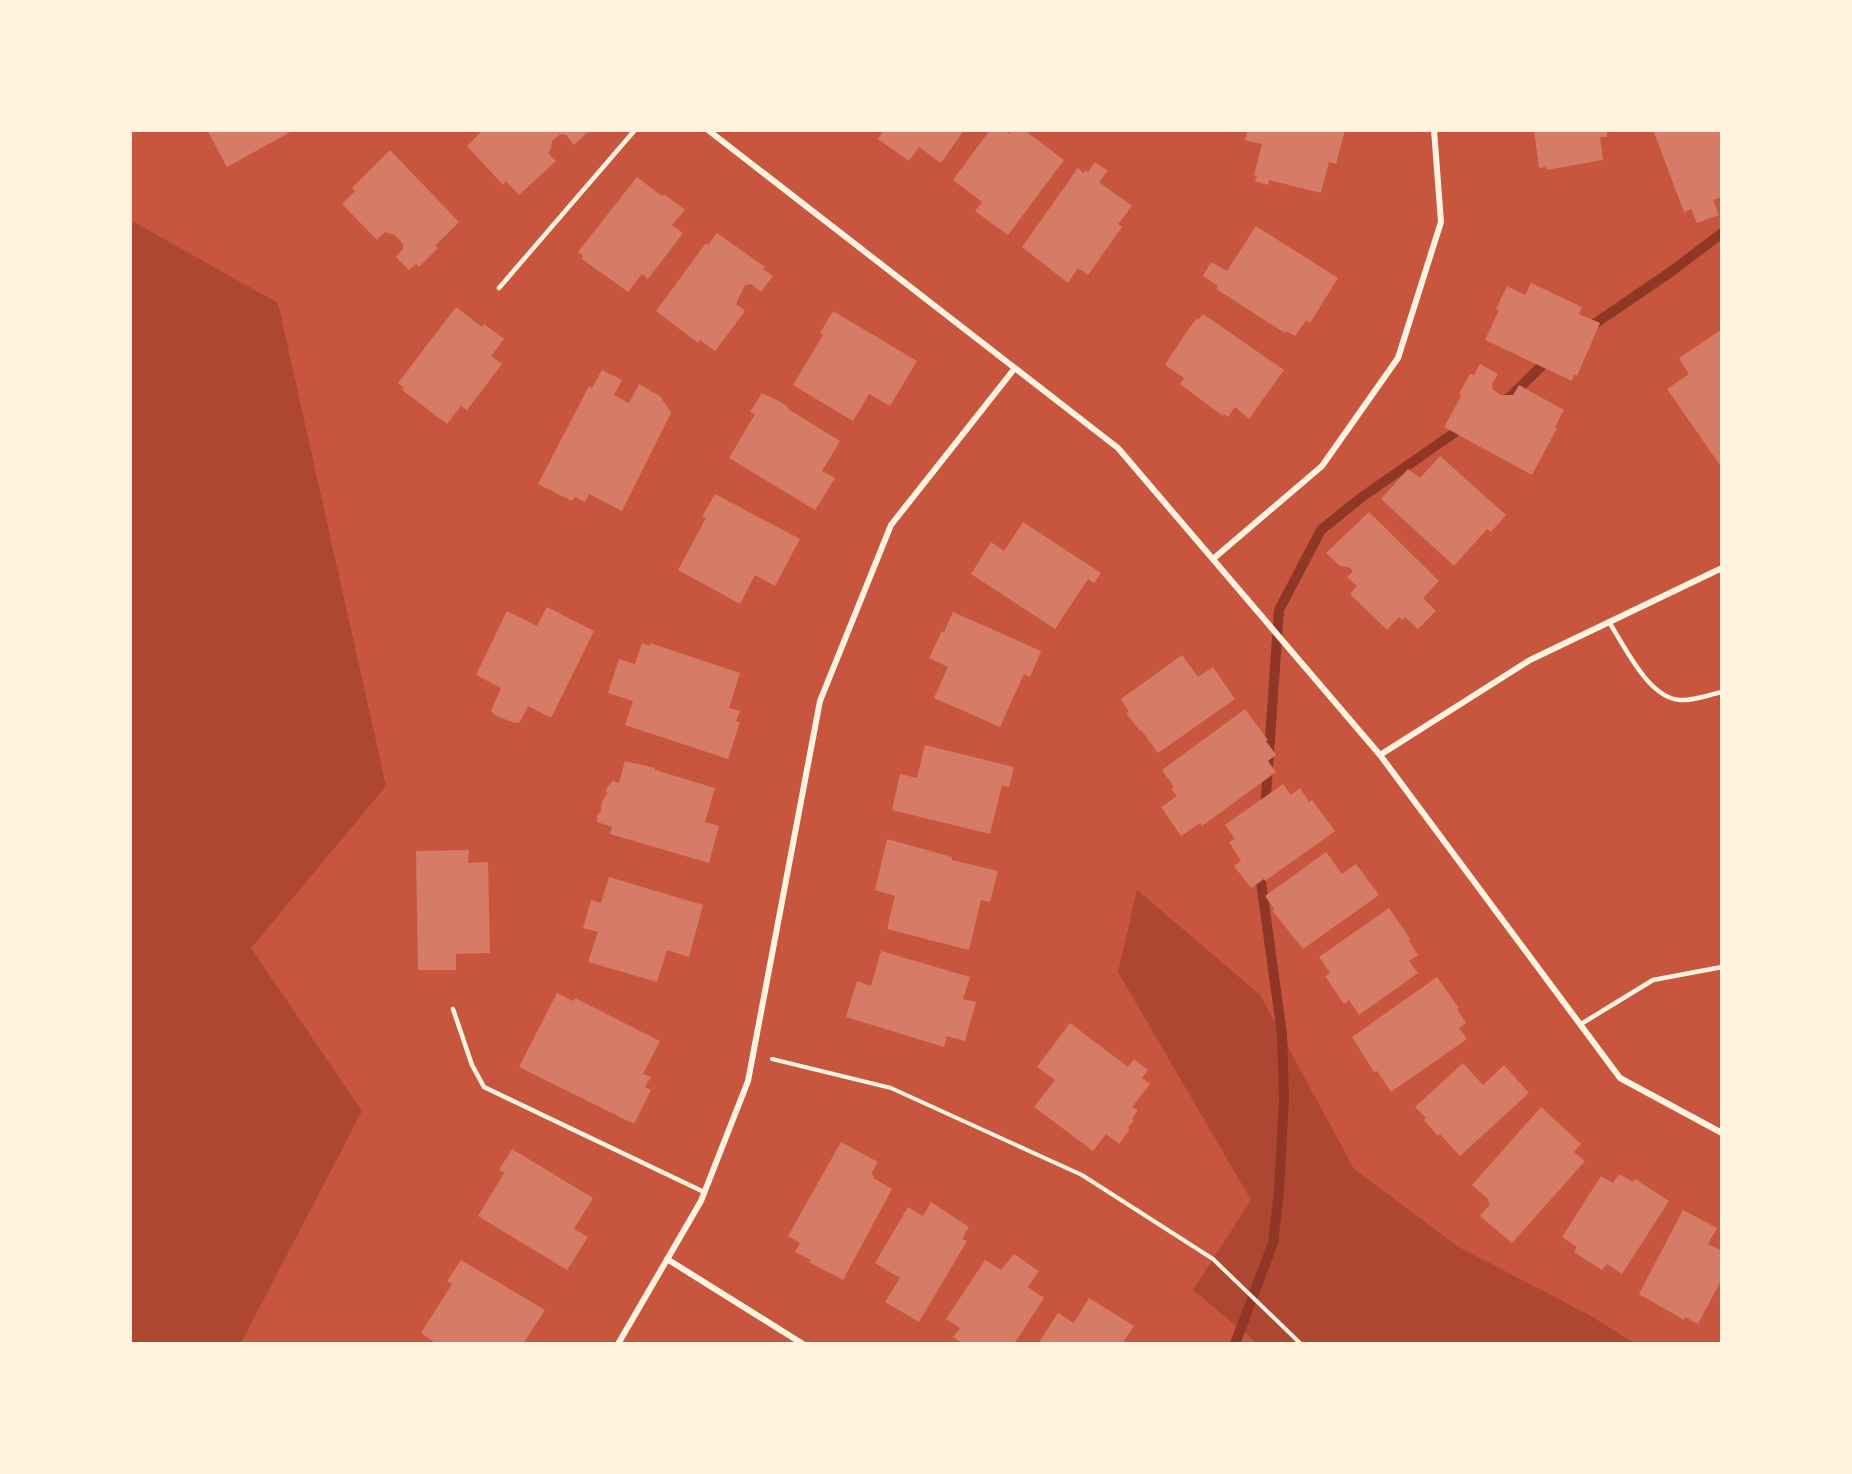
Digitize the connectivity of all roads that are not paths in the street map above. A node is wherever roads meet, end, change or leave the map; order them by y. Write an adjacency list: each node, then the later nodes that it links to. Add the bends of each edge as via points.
1 (635, 130): 4 (lane)
2 (708, 130): 5 (street)
3 (1434, 130): 6 (street, via 1440,222 1398,358 1322,466)
4 (499, 288)
5 (1015, 368): 6 (street, via 1118,448); 15 (street, via 891,525 820,701 748,1081)
6 (1213, 559): 10 (street)
7 (1722, 567): 8 (street)
8 (1609, 622): 9 (lane, via 1648,682 1662,694 1678,701); 10 (street, via 1530,660)
9 (1722, 692)
10 (1380, 755): 13 (street)
11 (1722, 968): 13 (lane, via 1653,980)
12 (453, 1009): 15 (lane, via 472,1065 484,1087)
13 (1581, 1024): 14 (street, via 1620,1078)
14 (1722, 1132)
15 (704, 1192): 16 (street)
16 (667, 1259): 17 (street); 18 (street)
17 (618, 1344)
18 (803, 1344)

